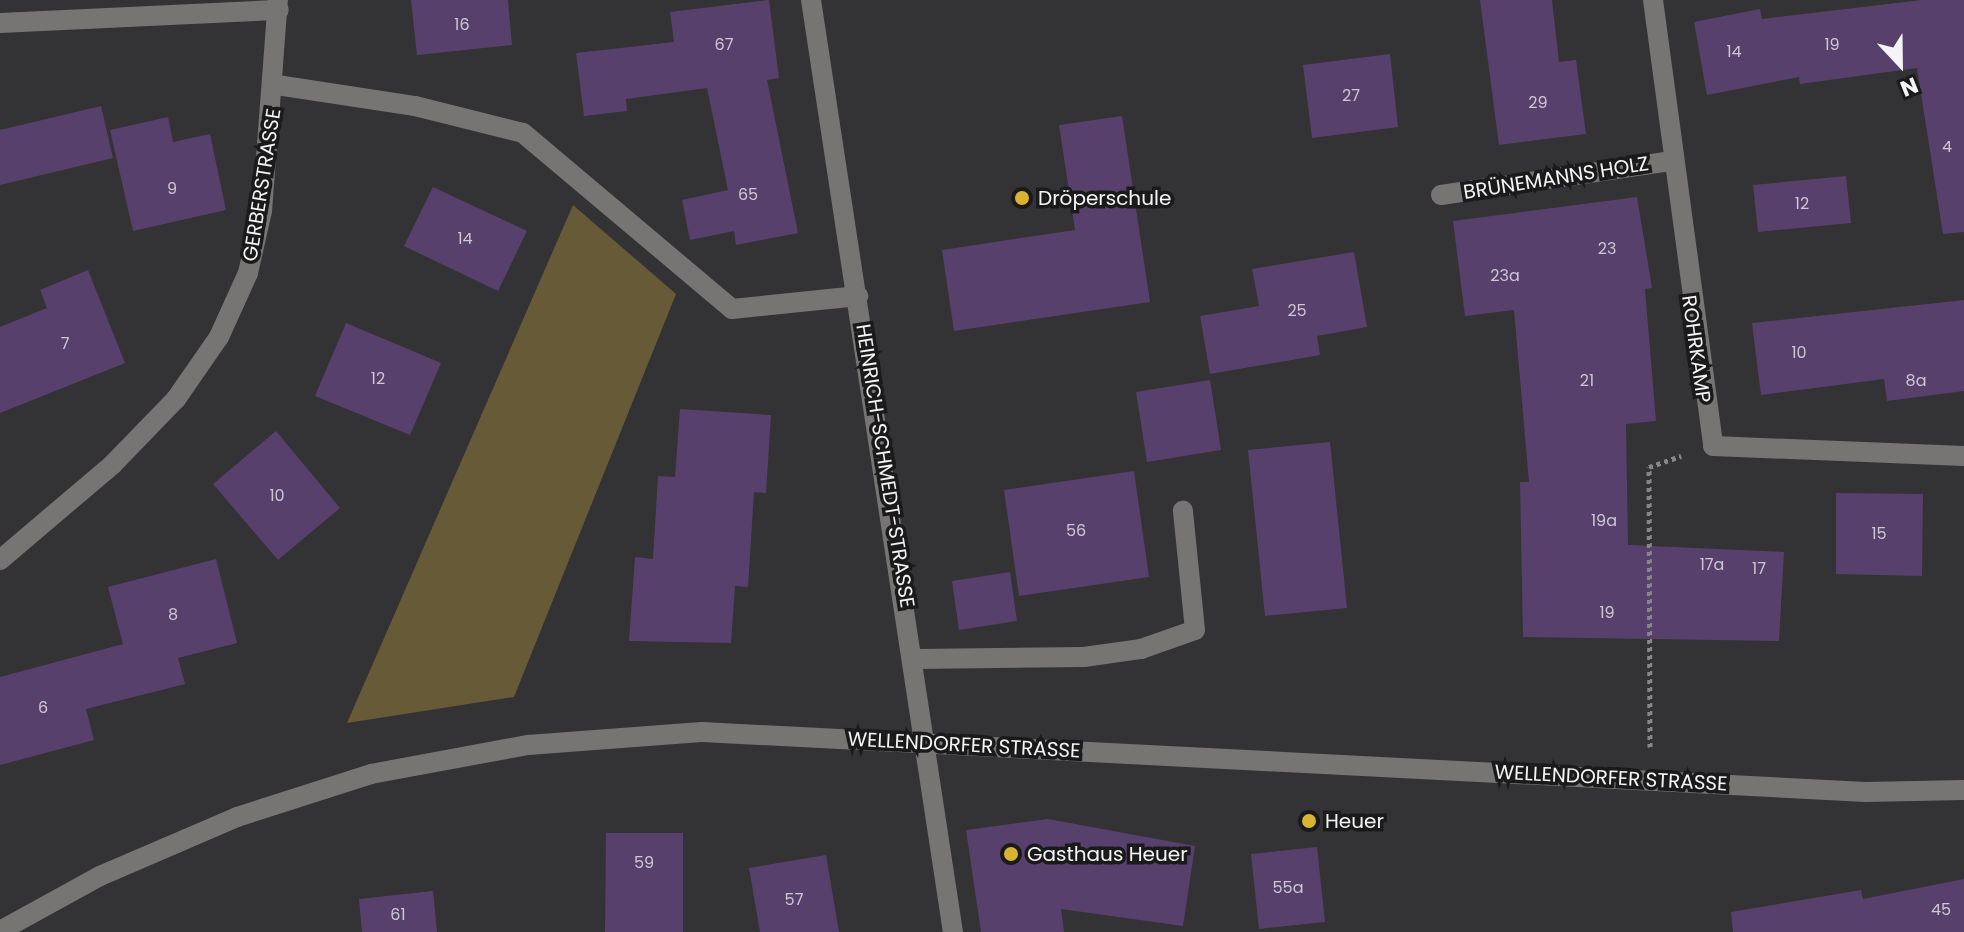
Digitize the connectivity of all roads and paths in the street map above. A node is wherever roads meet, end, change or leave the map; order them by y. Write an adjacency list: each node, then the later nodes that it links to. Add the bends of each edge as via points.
1 (811, 0): 8 (street, HEINRICH-SCHMEDT-STRASSE)
2 (1653, 0): 6 (street, ROHRKAMP)
3 (279, 5): 4 (street); 5 (street, GERBERSTRASSE)
4 (0, 23)
5 (277, 85): 8 (street, via 415,106 523,133 732,309); 12 (street, GERBERSTRASSE, via 248,273 219,337 176,399 113,464)
6 (1670, 161): 7 (street, BRÜNEMANNS HOLZ); 9 (street, ROHRKAMP)
7 (1441, 195)
8 (858, 296): 13 (street, HEINRICH-SCHMEDT-STRASSE)
9 (1713, 446): 10 (street); 15 (path, via 1649,467)
10 (1964, 456)
11 (1183, 511): 13 (street, via 1195,630 1141,649 1084,657)
12 (0, 560)
13 (916, 659): 14 (street, HEINRICH-SCHMEDT-STRASSE)
14 (929, 742): 15 (street, WELLENDORFER STRASSE); 17 (street, WELLENDORFER STRASSE, via 702,732 528,745 371,774 237,817 100,876); 18 (street, HEINRICH-SCHMEDT-STRASSE)
15 (1650, 777): 16 (street, WELLENDORFER STRASSE, via 1865,792)
16 (1964, 790)
17 (0, 931)
18 (953, 932)

